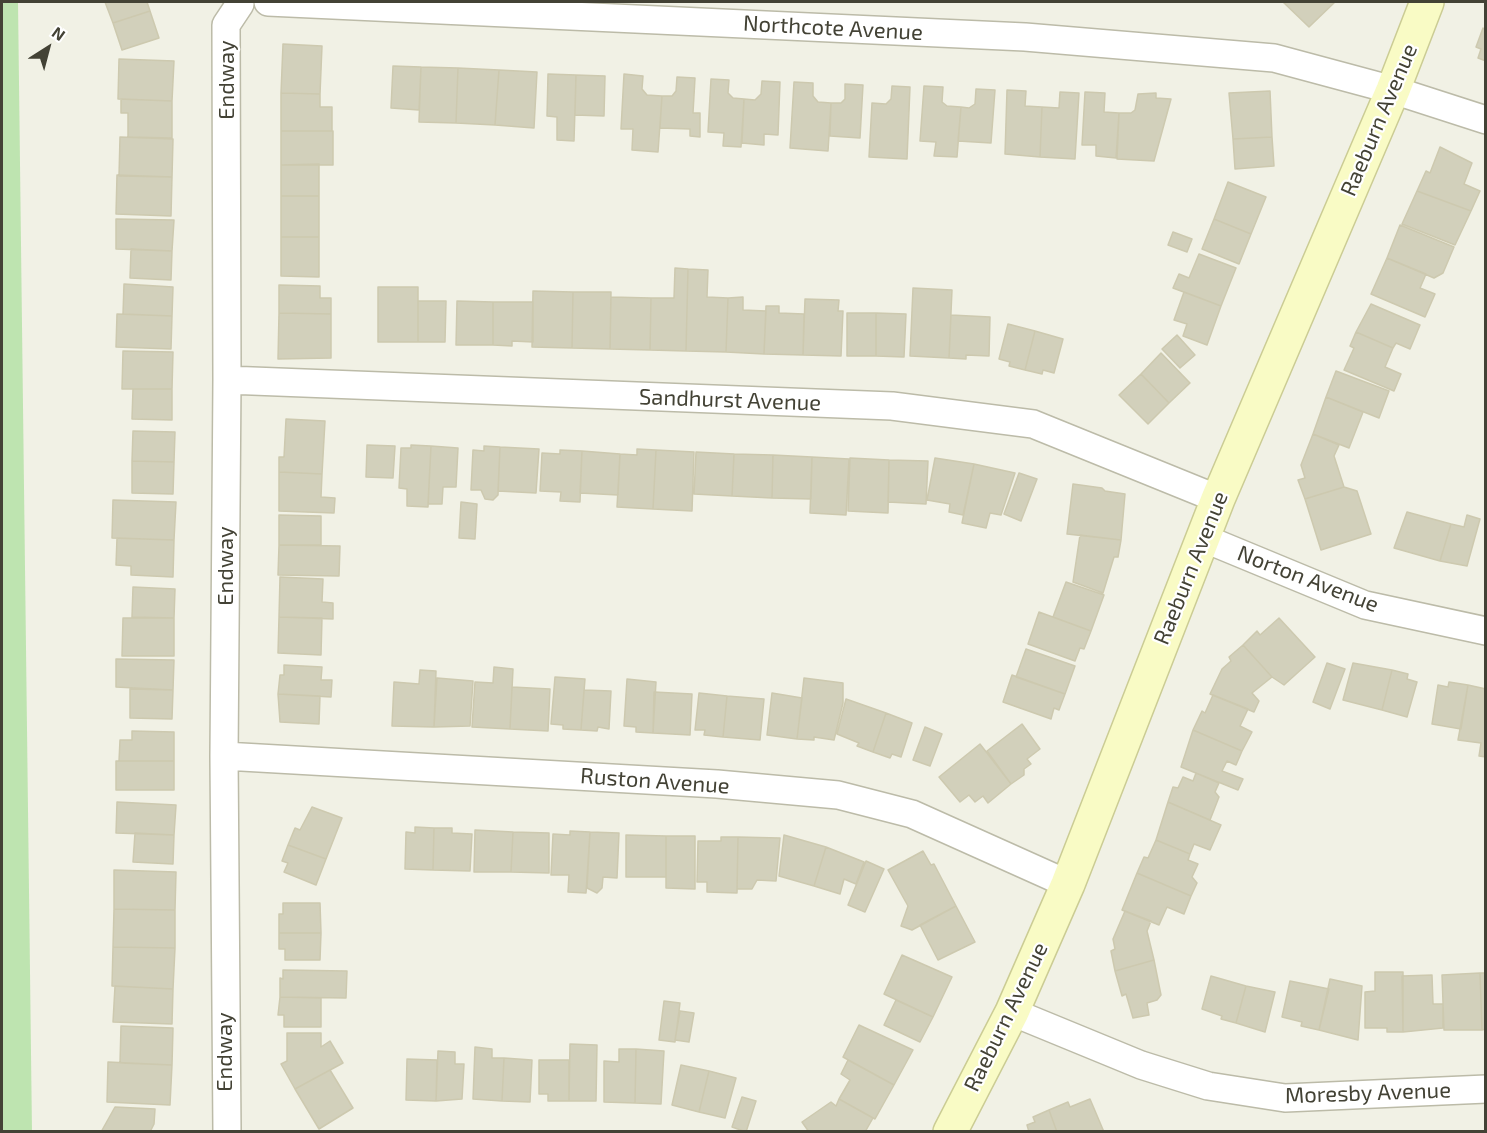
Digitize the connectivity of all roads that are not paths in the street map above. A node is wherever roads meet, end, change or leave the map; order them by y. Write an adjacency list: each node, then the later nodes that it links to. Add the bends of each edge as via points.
1 (246, 2): 6 (street, Endway, via 226,25)
2 (268, 2): 4 (street, Northcote Avenue, via 1025,37 1274,58)
3 (1428, 2): 4 (street, Raeburn Avenue)
4 (1393, 90): 5 (street, Northcote Avenue); 7 (street, Raeburn Avenue)
5 (1485, 120)
6 (228, 380): 7 (street, Sandhurst Avenue, via 891,406 1033,424); 10 (street, Endway)
7 (1218, 499): 8 (street, Raeburn Avenue)
8 (1203, 538): 9 (street, Norton Avenue, via 1365,605); 11 (street, Raeburn Avenue)
9 (1485, 631)
10 (224, 756): 11 (street, Ruston Avenue, via 717,784 838,795 912,814); 14 (street, Endway)
11 (1068, 884): 12 (street, Raeburn Avenue)
12 (1012, 1012): 13 (street, Moresby Avenue, via 1141,1065 1208,1086 1285,1098); 15 (street, Raeburn Avenue)
13 (1485, 1089)
14 (227, 1131)
15 (950, 1131)

